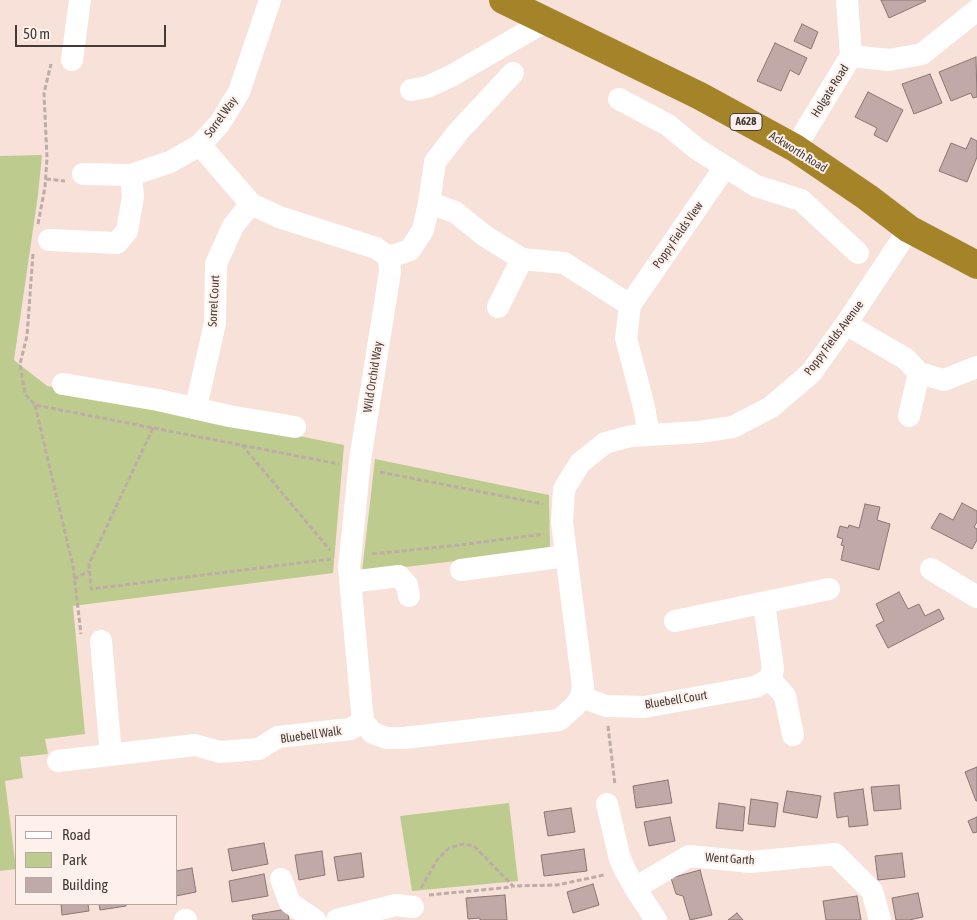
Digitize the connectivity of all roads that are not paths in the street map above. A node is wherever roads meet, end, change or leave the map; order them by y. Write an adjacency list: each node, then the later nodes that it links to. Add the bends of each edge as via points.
1 (80, 0): 8 (street)
2 (270, 0): 12 (street, Sorrel Way, via 239,92 220,123)
3 (502, 0): 6 (highway, Ackworth Road / A628)
4 (847, 0): 7 (street, Holgate Road)
5 (977, 10): 7 (street, via 922,54 888,60)
6 (546, 21): 10 (street, via 451,76); 13 (highway, Ackworth Road / A628, via 700,96)
7 (851, 56): 13 (street, Holgate Road)
8 (72, 60)
9 (513, 73): 17 (street, via 435,162)
10 (411, 90)
11 (619, 99): 14 (street, via 668,125 697,149)
12 (200, 145): 16 (street, Sorrel Way, via 170,162); 18 (street)
13 (795, 148): 19 (highway, Ackworth Road / A628)
14 (726, 166): 21 (street, via 756,186 801,200); 25 (street, Poppy Fields View)
15 (83, 174): 16 (street, Sorrel Way)
16 (131, 175): 20 (street, via 133,197 127,231 117,243)
17 (430, 203): 22 (street, via 423,230 410,250); 23 (street, via 455,212)
18 (251, 204): 22 (street, via 279,217 376,248); 31 (street, Sorrel Court, via 233,226 216,264 215,323)
19 (909, 230): 24 (highway, Ackworth Road / A628); 27 (street, Poppy Fields Avenue)
20 (49, 240)
21 (858, 253)
22 (389, 257): 38 (street, Wild Orchid Way, via 390,272 343,557 349,568)
23 (522, 260): 25 (street, via 564,263); 26 (street)
24 (977, 265)
25 (630, 304): 34 (street, via 626,338)
26 (498, 307)
27 (846, 324): 29 (street, via 906,359); 34 (street, Poppy Fields Avenue, via 810,372 771,407 732,427)
28 (977, 367): 29 (street, via 944,380)
29 (919, 373): 32 (street)
30 (63, 384): 31 (street)
31 (196, 407): 33 (street)
32 (909, 416)
33 (295, 427)
34 (649, 435): 35 (street, Poppy Fields Avenue, via 605,443 580,463 564,489)
35 (566, 556): 37 (street); 46 (street, Poppy Fields Avenue, via 583,687)
36 (931, 569): 41 (street)
37 (461, 570)
38 (350, 582): 40 (street, via 399,576 407,585); 47 (street, Wild Orchid Way)
39 (829, 589): 42 (street)
40 (409, 596)
41 (977, 597)
42 (764, 603): 43 (street); 45 (street, via 773,669)
43 (675, 621)
44 (92, 642): 49 (street, via 107,711)
45 (770, 679): 46 (street, Bluebell Court, via 755,687 644,706 606,706); 48 (street, via 785,696)
46 (581, 697): 47 (street, via 559,720 404,738 386,738 374,733)
47 (363, 722): 49 (street, Bluebell Walk, via 350,729 278,737 259,749 220,752 195,744)
48 (793, 735)
49 (111, 755): 50 (street, Bluebell Walk)
50 (58, 761)
51 (607, 804): 53 (street)
52 (281, 879): 55 (street, via 290,903)
53 (630, 879): 57 (street); 58 (street, Went Garth, via 689,856 751,862 835,854 872,891)
54 (415, 902): 56 (street)
55 (315, 920)
56 (337, 920)
57 (656, 920)
58 (880, 920)

